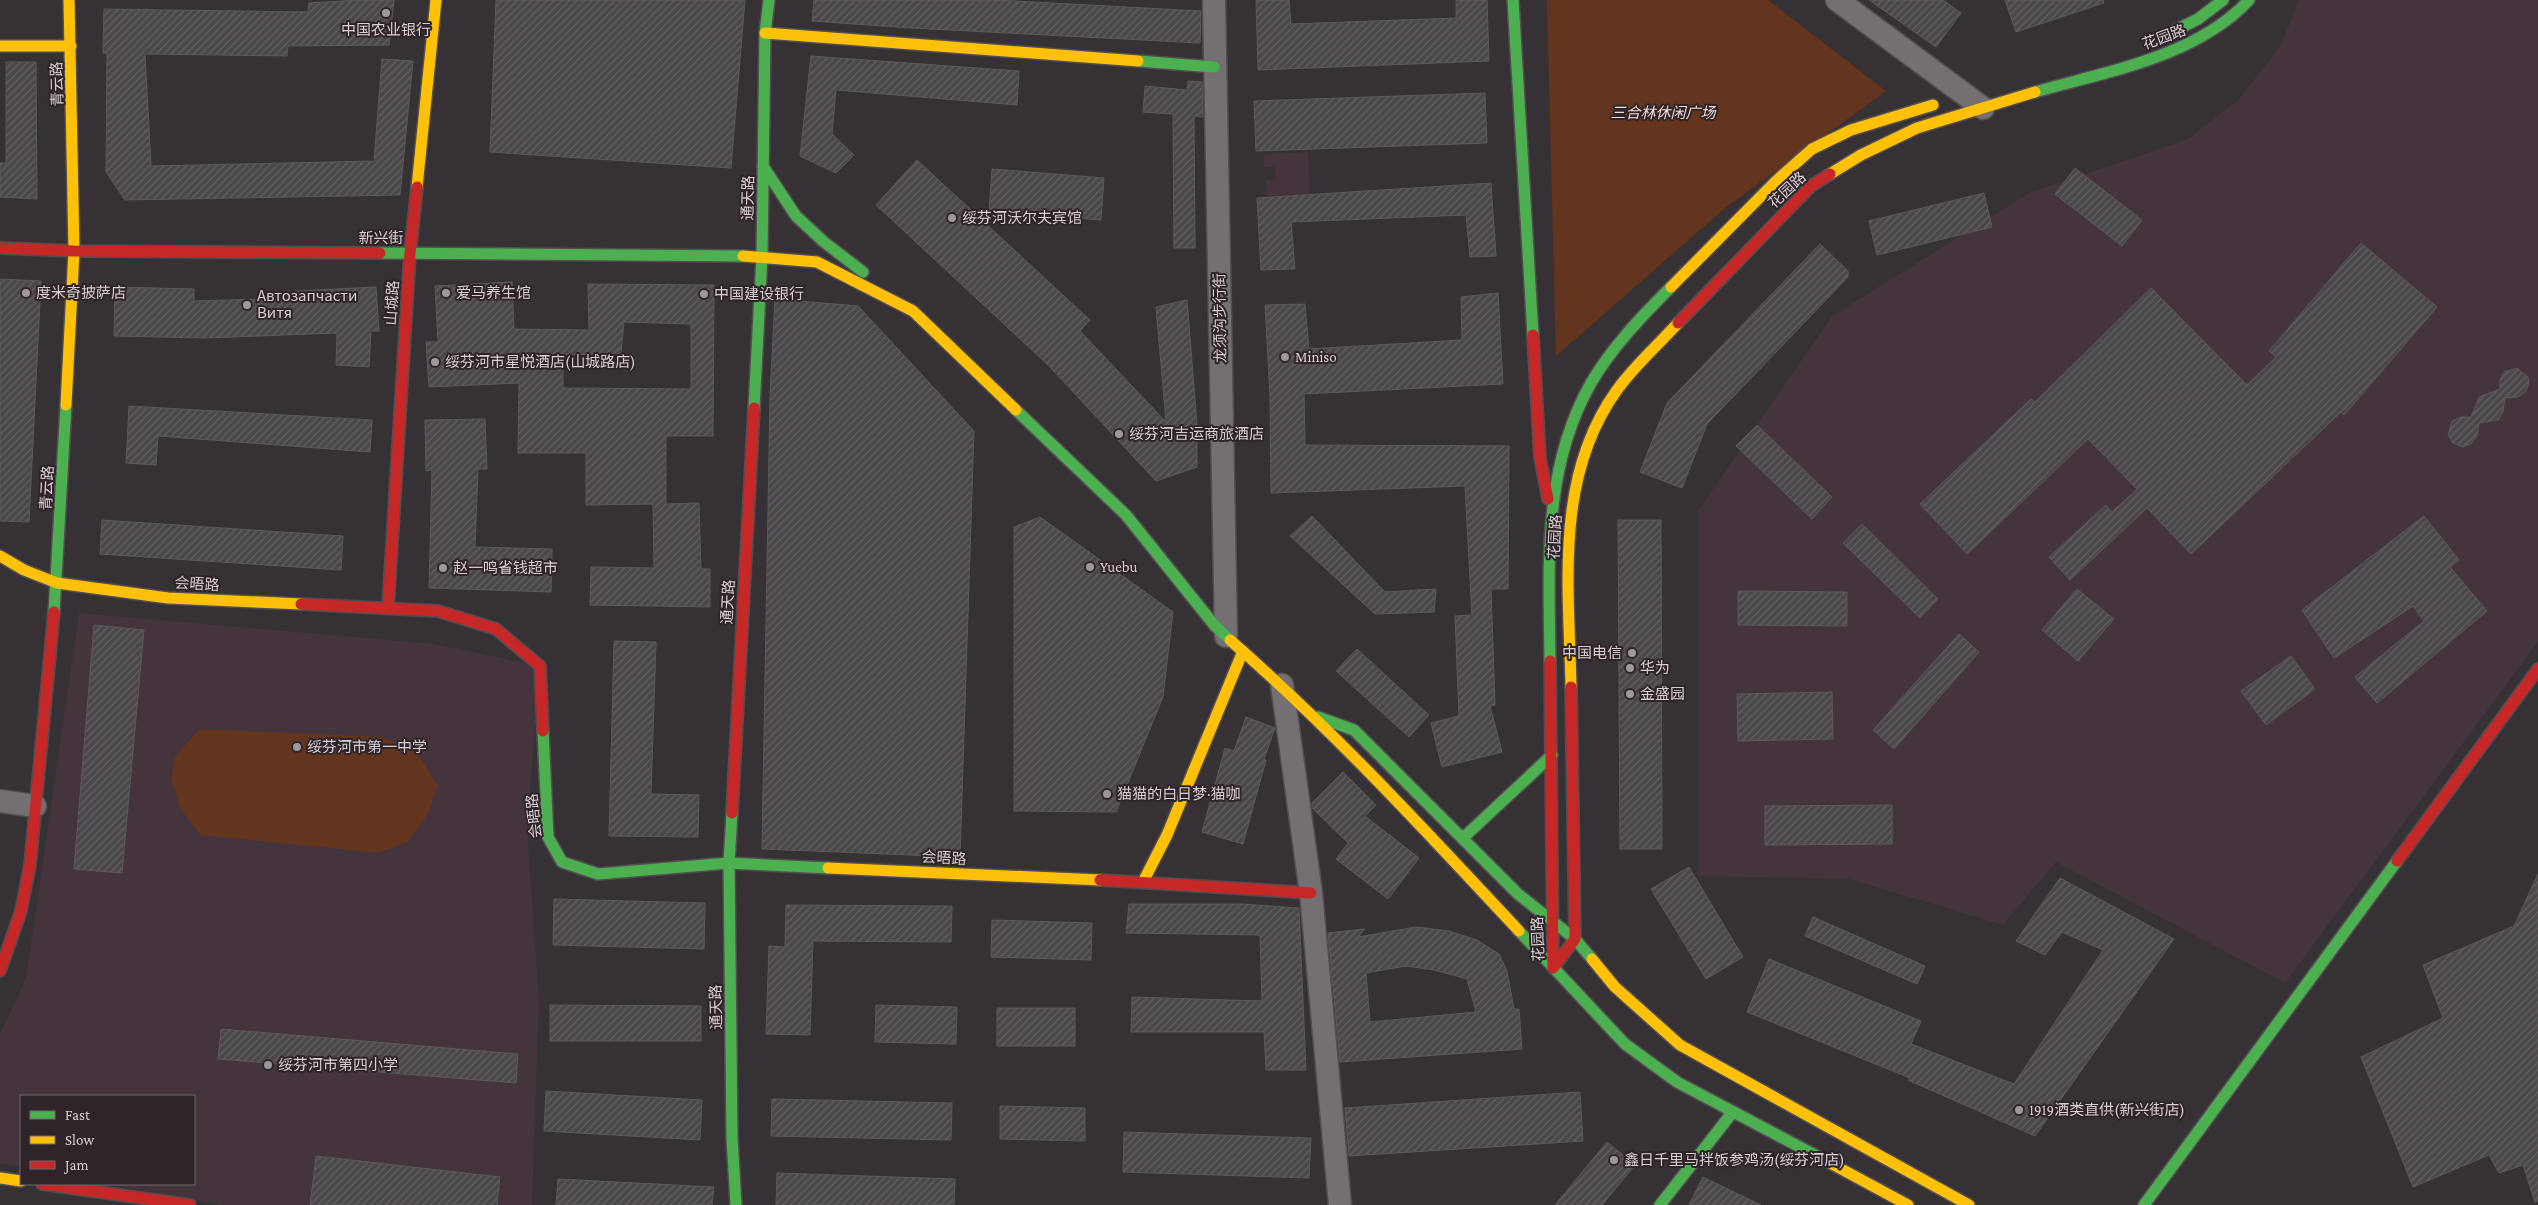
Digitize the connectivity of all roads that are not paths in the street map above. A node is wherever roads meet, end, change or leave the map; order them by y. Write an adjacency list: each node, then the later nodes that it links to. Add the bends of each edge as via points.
1 (69, 0): 12 (main road, 青云路)
2 (436, 0): 18 (main road, 山城路)
3 (769, 0): 9 (main road, 通天路)
4 (1214, 0): 13 (street, 龙须沟步行街)
5 (1513, 0): 21 (main road, via 1540,458)
6 (1836, 0): 14 (street)
7 (2223, 0): 10 (main road, 花园路, via 2198,19)
8 (2249, 0): 14 (main road, 花园路, via 2214,33 2180,49)
9 (765, 33): 13 (main road); 15 (main road, 通天路)
10 (2150, 40)
11 (0, 46): 12 (main road)
12 (71, 46): 17 (main road, 青云路)
13 (1214, 67): 25 (street, 龙须沟步行街)
14 (1978, 98): 21 (main road, 花园路, via 1869,124 1825,141 1795,163 1648,312 1608,358 1573,420 1560,461); 38 (main road, 花园路, via 1860,155 1811,186 1694,305 1617,390 1586,445 1573,494 1568,544)
15 (763, 166): 19 (main road, 通天路); 20 (main road, via 791,209 809,227)
16 (0, 248): 17 (main road, 新兴街)
17 (74, 251): 18 (main road, 新兴街); 23 (main road, 青云路)
18 (410, 253): 19 (main road, 新兴街); 24 (main road, 山城路)
19 (762, 256): 20 (main road, 新兴街, via 817,262); 34 (main road, 通天路)
20 (913, 311): 25 (main road, via 1126,515)
21 (1551, 513): 30 (main road, 花园路)
22 (0, 556): 23 (main road, 会晤路)
23 (56, 583): 24 (main road, 会晤路, via 168,598); 32 (main road, 青云路)
24 (388, 608): 34 (main road, 会晤路, via 438,610 496,629 540,666 548,837 562,862 598,874)
25 (1226, 636): 26 (main road)
26 (1243, 651): 28 (main road); 35 (main road, via 1167,835)
27 (2538, 669): 51 (main road)
28 (1282, 685): 29 (main road); 36 (street)
29 (1312, 715): 33 (main road, via 1354,730); 39 (main road)
30 (1552, 755): 33 (main road); 37 (main road, 花园路)
31 (0, 801): 32 (street)
32 (35, 806): 40 (main road, 青云路, via 30,866 21,911)
33 (1463, 838): 37 (main road, via 1518,894)
34 (729, 863): 35 (main road, 会晤路); 46 (main road, 通天路, via 732,1138)
35 (1143, 882): 36 (main road, 会晤路)
36 (1312, 893): 47 (street)
37 (1552, 922): 38 (main road); 39 (main road, 花园路)
38 (1575, 939): 39 (main road, 花园路); 50 (main road, via 1615,987 1680,1045)
39 (1553, 968): 41 (main road, via 1625,1044 1677,1082)
40 (0, 971)
41 (1732, 1113): 48 (main road); 49 (main road)
42 (0, 1178): 43 (main road)
43 (20, 1181)
44 (49, 1185): 45 (main road)
45 (190, 1205)
46 (736, 1205)
47 (1340, 1205)
48 (1660, 1205)
49 (1908, 1205)
50 (1970, 1205)
51 (2144, 1205)

